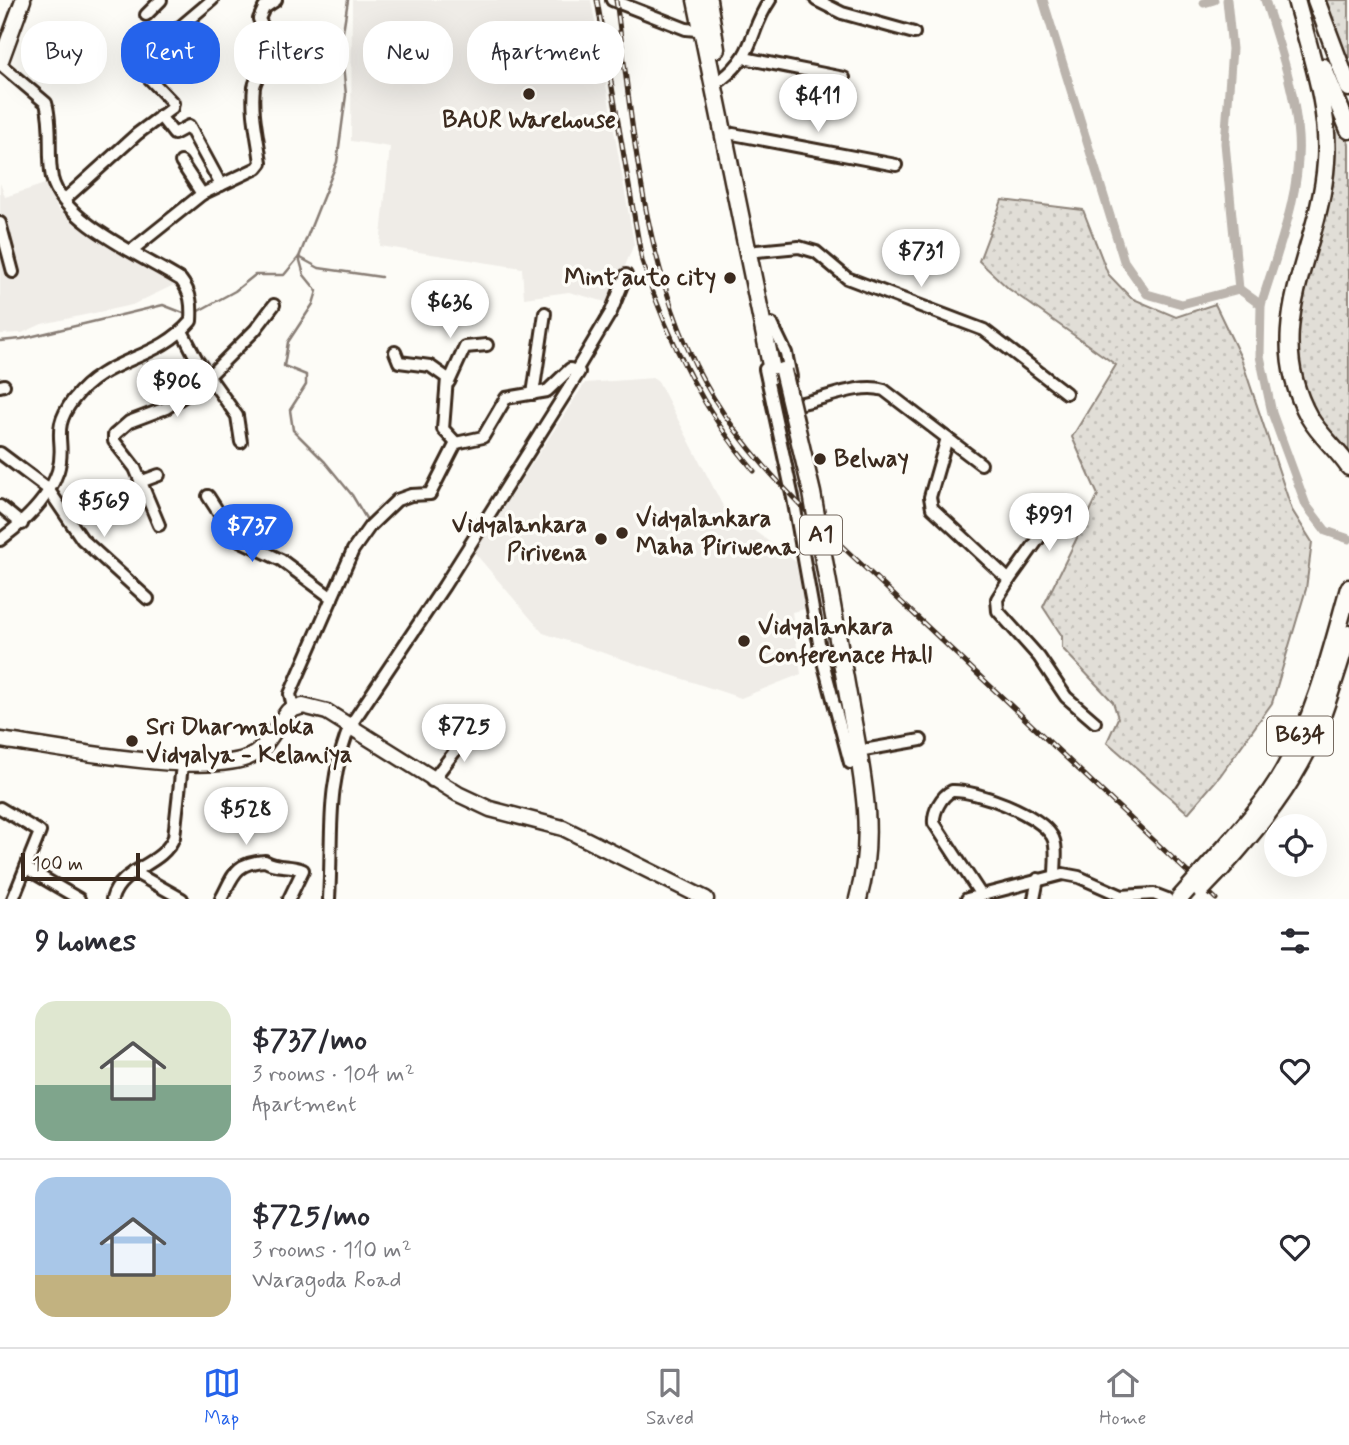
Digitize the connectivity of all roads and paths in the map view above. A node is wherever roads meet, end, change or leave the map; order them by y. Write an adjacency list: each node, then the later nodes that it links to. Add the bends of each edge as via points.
1 (23, 0): 16 (main road)
2 (161, 0): 12 (street)
3 (212, 0): 20 (street, via 154,49 160,64 148,78 173,103)
4 (276, 0): 25 (street, via 264,8 259,19 272,47 254,87 261,163)
5 (612, 0): 13 (street, via 686,29)
6 (696, 0): 13 (highway, A1)
7 (708, 0): 13 (highway, A1)
8 (770, 0): 15 (street)
9 (816, 0): 14 (street, via 842,13)
10 (1297, 0): 21 (highway); 51 (highway, via 1320,88 1326,161 1322,196 1296,285 1288,345 1298,393 1309,417)
11 (1316, 0): 19 (highway)
12 (146, 16)
13 (708, 31): 18 (highway, A1); 35 (highway, A1)
14 (914, 33)
15 (744, 58): 17 (street); 18 (street)
16 (0, 63): 27 (street, via 47,103 52,178)
17 (844, 78)
18 (721, 79): 22 (highway, A1)
19 (1349, 89)
20 (160, 116): 25 (street, via 174,134 189,126); 27 (street)
21 (1349, 130)
22 (733, 134): 24 (street); 30 (highway, A1)
23 (181, 162): 26 (street)
24 (897, 165)
25 (221, 185): 26 (street)
26 (202, 194): 29 (street)
27 (64, 200): 29 (street, via 89,225)
28 (0, 223): 31 (street)
29 (132, 250): 36 (street, via 187,288 192,315)
30 (757, 251): 35 (highway, A1); 42 (street, via 799,247 816,252 847,278 985,330)
31 (13, 272)
32 (626, 275): 39 (street, via 611,312)
33 (274, 305): 40 (street)
34 (545, 313): 43 (street)
35 (767, 324): 44 (street, via 786,353); 49 (street, via 763,360); 75 (highway, A1, bridge, via 815,505)
36 (182, 331): 40 (street); 55 (street, via 143,356 103,371 80,392 58,426 58,471)
37 (487, 345): 41 (street, via 465,347)
38 (395, 352): 41 (street, via 398,362 430,366)
39 (577, 369): 43 (street, via 570,369 547,391); 71 (street, via 573,385)
40 (210, 377): 46 (street, via 237,416); 54 (street, via 166,408 149,412 114,435)
41 (449, 382): 47 (street, via 443,429)
42 (1066, 393)
43 (533, 394): 47 (street, via 506,398 483,437)
44 (797, 404): 45 (street, via 876,387); 48 (street)
45 (947, 439): 52 (street); 64 (street, via 929,503)
46 (241, 442)
47 (456, 443): 66 (street, via 430,494 397,500 370,526 353,550)
48 (808, 445): 49 (street); 62 (street)
49 (784, 451): 63 (street)
50 (0, 453): 55 (street)
51 (1347, 463)
52 (981, 464)
53 (159, 475): 54 (street)
54 (140, 482): 60 (street)
55 (48, 489): 59 (street); 67 (street, via 82,539)
56 (208, 496): 66 (street, via 235,538 281,559)
57 (0, 506): 59 (street)
58 (1062, 506): 64 (street)
59 (22, 523): 61 (street)
60 (159, 525)
61 (0, 540)
62 (833, 566): 63 (street); 75 (street, via 860,721)
63 (806, 572): 75 (street, via 821,654)
64 (1009, 580): 70 (street, via 997,599 998,611 1039,657 1066,697)
65 (1349, 588): 79 (highway, B634, via 1306,721 1285,769)
66 (332, 598): 69 (street, via 290,694)
67 (148, 599)
68 (1349, 634): 79 (highway, B634, via 1316,732 1298,768 1279,799)
69 (293, 708): 71 (main road, via 327,712); 76 (main road, via 250,757)
70 (1095, 722)
71 (350, 726): 77 (main road); 91 (street, via 330,808)
72 (472, 729): 77 (street)
73 (921, 740): 75 (street)
74 (1, 742): 76 (main road)
75 (855, 752): 93 (highway, A1, via 860,833); 94 (highway, A1, via 869,821)
76 (182, 765): 81 (street, via 170,846)
77 (432, 781): 92 (main road, via 490,809 563,828)
78 (0, 808): 80 (street, via 40,832)
79 (1216, 866): 98 (highway, B634, bridge); 99 (highway, B634, bridge)
80 (26, 868): 85 (street); 86 (street)
81 (134, 872): 87 (street, via 120,881); 88 (street)
82 (1055, 875): 83 (street); 84 (street, via 1054,840 1047,830 1002,802 952,790 943,798 934,823); 97 (street, via 1079,877 1122,896 1154,894)
83 (1038, 878): 84 (street); 96 (street)
84 (981, 895): 95 (street)
85 (13, 899)
86 (79, 899)
87 (112, 899)
88 (182, 899)
89 (221, 899): 90 (street, via 233,874 243,865 265,861 277,868 303,870)
90 (289, 899)
91 (330, 899)
92 (706, 899)
93 (848, 899)
94 (858, 899)
95 (967, 899)
96 (1034, 899)
97 (1167, 899)
98 (1179, 899)
99 (1193, 899)

